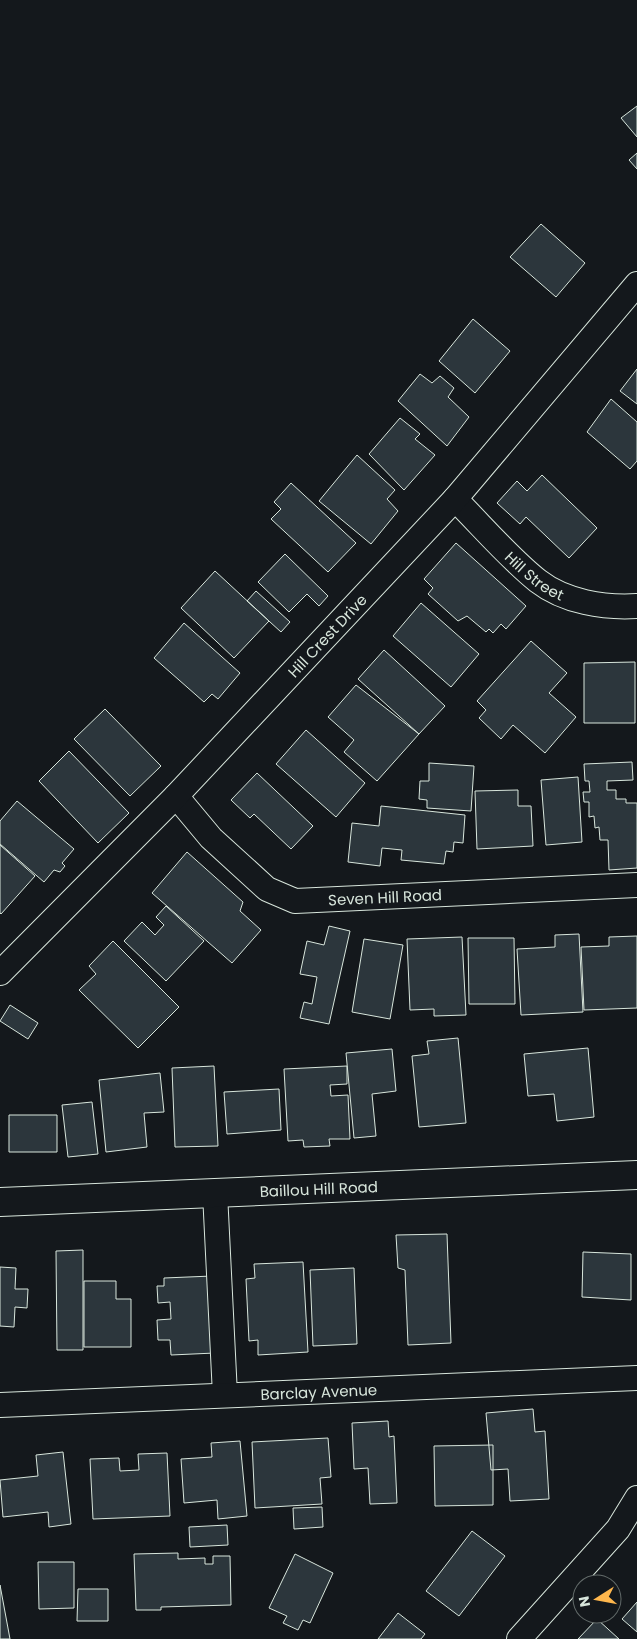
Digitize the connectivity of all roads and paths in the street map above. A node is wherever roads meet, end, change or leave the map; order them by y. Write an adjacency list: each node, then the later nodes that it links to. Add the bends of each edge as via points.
1 (637, 284): 2 (street, Hill Crest Drive)
2 (455, 499): 3 (street, Hill Street, via 539,582 571,598 613,607); 4 (street, Hill Crest Drive)
3 (637, 606)
4 (176, 796): 5 (street, Seven Hill Road, via 211,838 267,889 295,901); 6 (street, Hill Crest Drive)
5 (637, 885)
6 (0, 973)
7 (637, 1175): 8 (main road, Baillou Hill Road)
8 (215, 1193): 9 (main road, Baillou Hill Road); 11 (street)
9 (0, 1202)
10 (637, 1378): 11 (street, Barclay Avenue)
11 (225, 1395): 12 (street, Barclay Avenue)
12 (0, 1405)
13 (637, 1498): 14 (street, via 618,1529)
14 (519, 1639)

